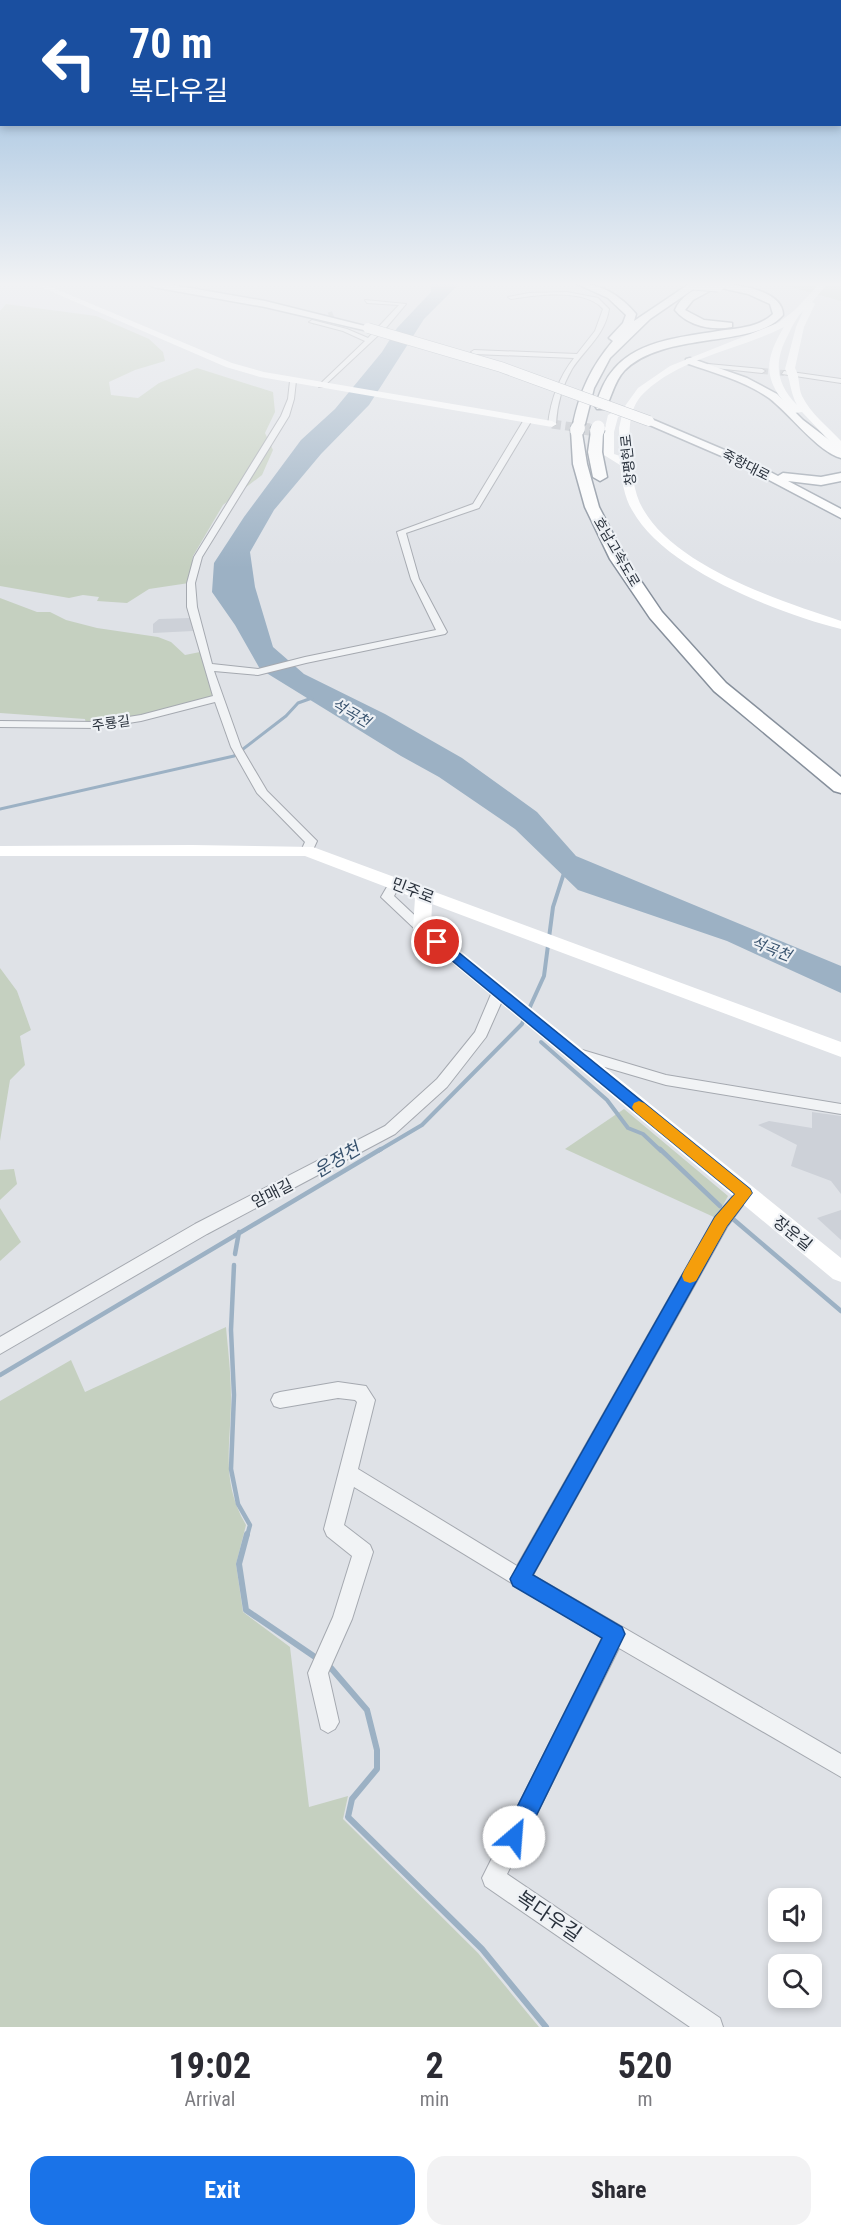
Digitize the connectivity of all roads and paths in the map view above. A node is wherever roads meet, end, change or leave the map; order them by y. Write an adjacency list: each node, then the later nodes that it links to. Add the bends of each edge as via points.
1 (283, 379): 12 (main road)
2 (328, 379): 13 (street)
3 (533, 379): 19 (main road, 죽향대로, bridge, via 649,421)
4 (565, 379): 16 (street, via 553,407)
5 (592, 379): 27 (highway, 호남고속도로, via 578,427 580,464 592,507 618,559 656,615 720,687)
6 (606, 379): 14 (highway, 호남고속도로)
7 (613, 379): 14 (highway)
8 (657, 379): 22 (main road, 창평현로, via 630,406 623,434 633,500 639,512 675,549 704,569 747,591)
9 (739, 379): 18 (main road, via 773,396)
10 (774, 379): 17 (main road, via 790,405)
11 (791, 379): 17 (main road, via 805,408)
12 (293, 381): 13 (main road); 23 (street, via 285,416 198,557 191,583 192,608)
13 (321, 386): 15 (main road)
14 (601, 406): 26 (highway, 호남고속도로, via 595,452 606,503 644,571 678,617 739,683)
15 (528, 420): 16 (main road); 23 (street, via 476,506 401,532 415,579 442,632 258,672)
16 (552, 424)
17 (841, 448)
18 (841, 455)
19 (737, 459): 20 (main road, via 791,479 821,481); 21 (main road, 죽향대로)
20 (841, 477)
21 (841, 514)
22 (841, 625)
23 (208, 667): 24 (street)
24 (218, 698): 25 (street, 주룡길, via 97,725); 29 (street, via 238,751 263,793 311,841)
25 (1, 724)
26 (841, 766)
27 (841, 787)
28 (0, 851): 29 (main road, 민주로)
29 (307, 851): 30 (main road, 민주로)
30 (395, 883): 31 (main road, 민주로); 32 (street, 장운길, via 387,897)
31 (424, 895): 32 (main road); 34 (main road, 민주로)
32 (422, 929): 33 (main road, 장운길)
33 (504, 996): 35 (main road, 장운길); 39 (street, 암매길, via 481,1034 442,1083 390,1130 201,1229)
34 (841, 1050)
35 (571, 1051): 36 (street, via 666,1080); 37 (main road, 장운길)
36 (841, 1109)
37 (744, 1193): 38 (main road, 장운길); 42 (street, via 721,1222)
38 (841, 1272)
39 (0, 1346)
40 (280, 1400): 41 (street, via 338,1390 360,1392 366,1400)
41 (347, 1473): 42 (street); 44 (street, via 334,1529 363,1552 342,1619 318,1673)
42 (520, 1579): 43 (street)
43 (615, 1634): 45 (street); 46 (street, 복다우길, via 493,1878)
44 (328, 1722)
45 (841, 1766)
46 (711, 2027)

